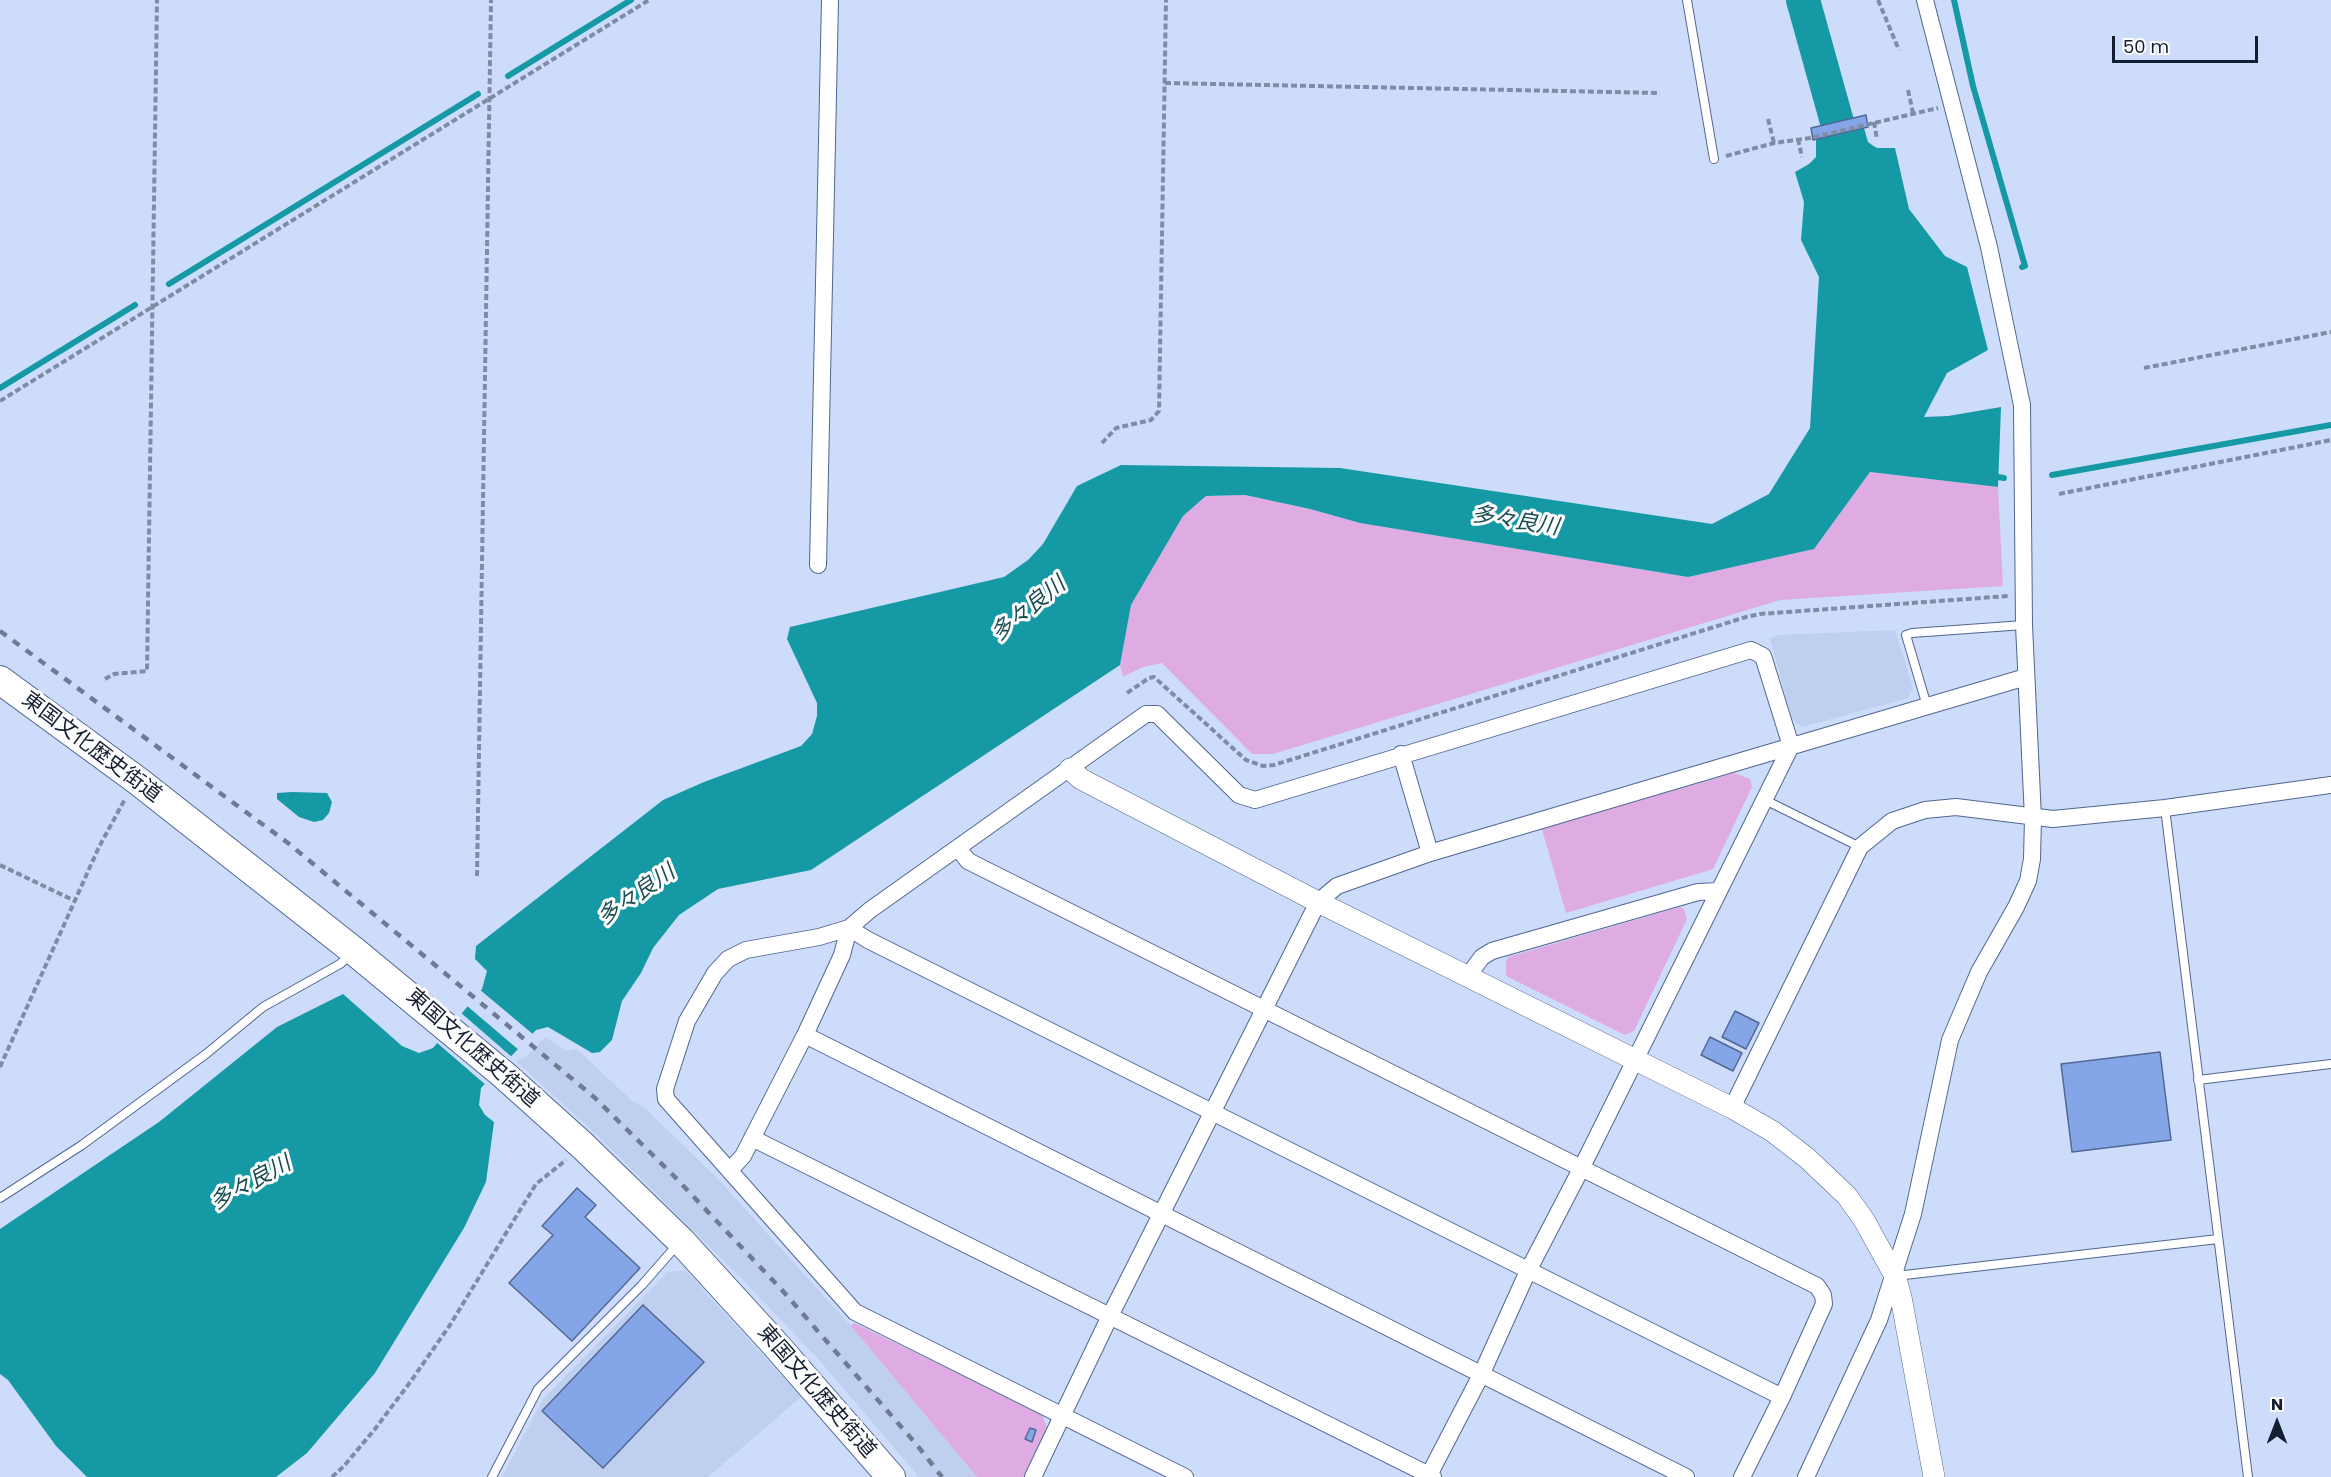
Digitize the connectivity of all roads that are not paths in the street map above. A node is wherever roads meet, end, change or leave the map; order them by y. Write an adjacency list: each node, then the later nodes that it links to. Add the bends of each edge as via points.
1 (830, 0): 5 (street)
2 (1687, 0): 4 (lane)
3 (1925, 0): 6 (street, via 1989,247 2022,405)
4 (1714, 159)
5 (818, 565)
6 (2024, 625): 7 (street); 9 (lane, via 1906,635)
7 (2026, 678): 9 (street); 16 (street)
8 (0, 680): 23 (highway, 東国文化歴史街道, via 138,781)
9 (1927, 706): 10 (street)
10 (1791, 746): 11 (street, via 1763,656 1751,650); 14 (street); 19 (street)
11 (1401, 754): 12 (street, via 1255,800 1239,795 1157,714 1146,714); 19 (street)
12 (1070, 769): 18 (street); 21 (street, via 1081,779)
13 (2331, 785): 15 (street)
14 (1765, 800): 17 (lane); 20 (street)
15 (2165, 808): 16 (street); 29 (lane)
16 (2033, 818): 17 (street, via 1956,807 1925,810 1892,821); 40 (street, via 2028,881 1979,972 1950,1040 1913,1214)
17 (1860, 847): 30 (street)
18 (958, 848): 22 (street); 25 (street, via 968,861)
19 (1430, 853): 21 (street, via 1337,886)
20 (1719, 891): 24 (street, via 1698,892 1492,951 1482,957); 27 (street)
21 (1318, 902): 24 (street); 25 (street)
22 (849, 928): 26 (street, via 842,955); 31 (street); 34 (street, via 738,954 721,965 692,1011 665,1089 666,1099)
23 (354, 951): 35 (lane, via 340,964 263,1007 82,1145); 38 (highway, 東国文化歴史街道, via 504,1075)
24 (1468, 976): 27 (street)
25 (1265, 1010): 31 (street); 33 (street)
26 (805, 1035): 32 (street); 36 (street)
27 (1635, 1061): 30 (street); 33 (street)
28 (2331, 1064): 29 (lane)
29 (2198, 1080): 37 (lane)
30 (1732, 1108): 40 (street, via 1772,1131 1836,1184 1864,1220)
31 (1213, 1113): 36 (street); 39 (street)
32 (752, 1138): 34 (street); 41 (street)
33 (1582, 1167): 39 (street); 43 (street, via 1817,1286 1824,1304)
34 (730, 1170): 44 (street, via 855,1312)
35 (0, 1198)
36 (1160, 1215): 41 (street); 42 (street)
37 (2218, 1239): 40 (lane); 54 (lane)
38 (681, 1241): 46 (lane, via 538,1389); 47 (highway, 東国文化歴史街道)
39 (1528, 1271): 42 (street); 43 (street)
40 (1895, 1276): 52 (street, via 1879,1320); 53 (street)
41 (1110, 1316): 44 (street); 45 (street)
42 (1482, 1373): 45 (street); 50 (street)
43 (1782, 1397): 51 (street)
44 (1061, 1416): 48 (street); 49 (street)
45 (1430, 1476)
46 (492, 1477)
47 (891, 1477)
48 (1033, 1477)
49 (1185, 1477)
50 (1686, 1477)
51 (1742, 1477)
52 (1806, 1477)
53 (1934, 1477)
54 (2248, 1477)

